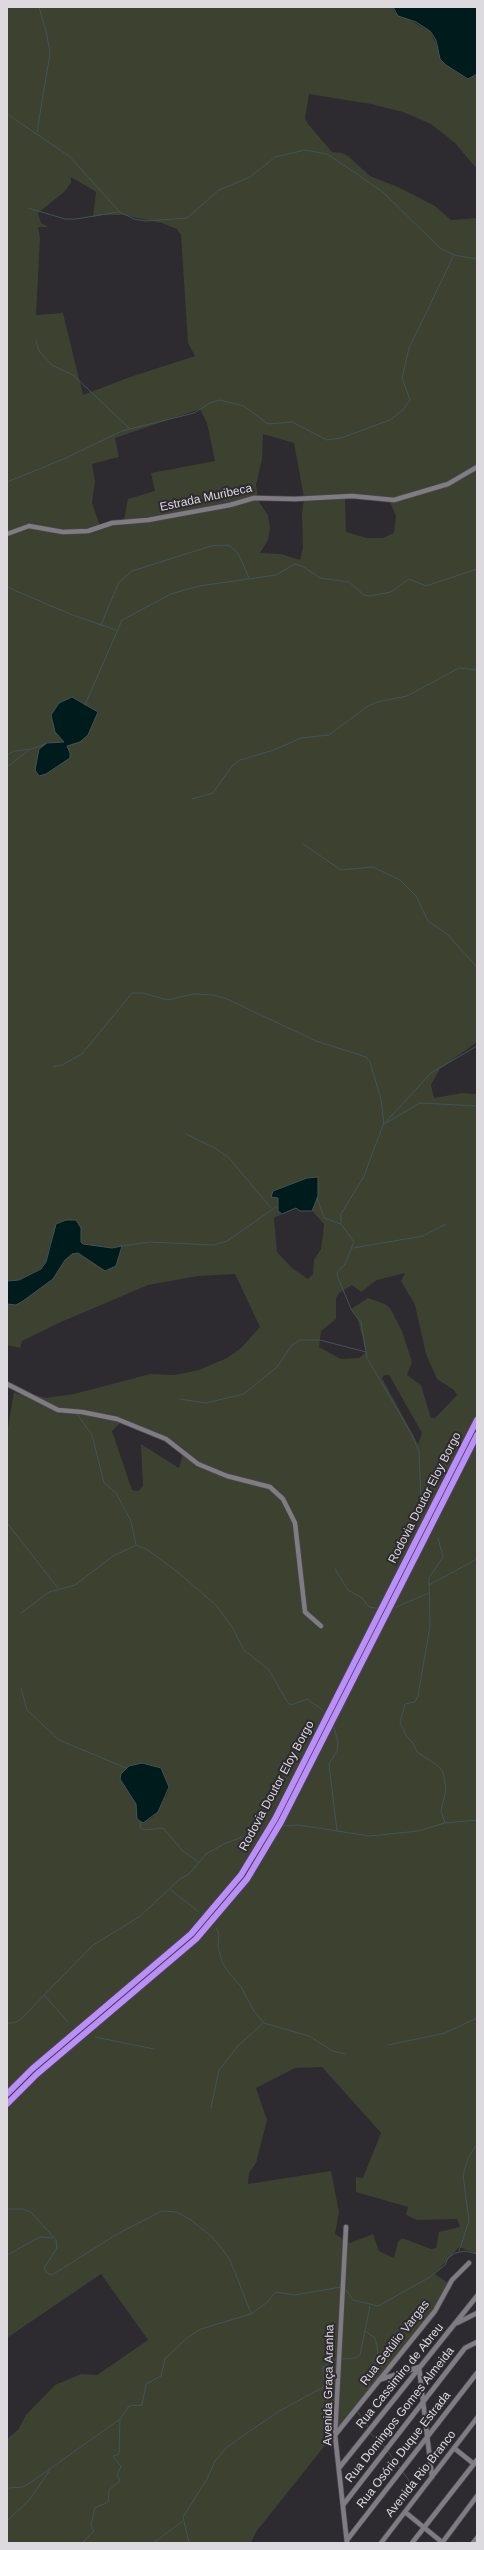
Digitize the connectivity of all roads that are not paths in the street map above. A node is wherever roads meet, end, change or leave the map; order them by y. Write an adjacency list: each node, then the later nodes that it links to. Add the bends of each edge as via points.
1 (477, 467): 2 (street, Estrada Muribeca, via 448,484 394,500 352,496 295,499 259,497 148,520 121,521 88,531 63,532 29,526)
2 (7, 534)
3 (7, 1384): 6 (street, via 58,1410 117,1419 166,1439 198,1464 228,1476 270,1487 283,1499 295,1522 305,1612)
4 (477, 1420): 7 (highway, Rodovia Doutor Eloy Borgo, via 275,1819 245,1869 222,1900 191,1934 32,2069)
5 (477, 1435): 8 (highway, Rodovia Doutor Eloy Borgo, via 281,1822 247,1879 196,1939 37,2074)
6 (321, 1626)
7 (7, 2094)
8 (7, 2104)
9 (346, 2227): 20 (street, Avenida Graça Aranha)
10 (469, 2263): 17 (street, Rua Getúlio Vargas, via 452,2280 435,2311)
11 (477, 2296): 13 (street, Rua Cassimiro de Abreu)
12 (477, 2314): 13 (street)
13 (456, 2323): 15 (street, Rua Cassimiro de Abreu)
14 (477, 2342): 18 (street, Rua Domingos Gomes Almeida, via 465,2348)
15 (419, 2367): 17 (street); 18 (street); 24 (street, Rua Cassimiro de Abreu)
16 (477, 2373): 21 (street, Rua Osório Duque Estrada)
17 (379, 2380): 20 (street, Rua Getúlio Vargas)
18 (423, 2400): 21 (street); 27 (street, Rua Domingos Gomes Almeida)
19 (477, 2418): 22 (street, Avenida Rio Branco)
20 (335, 2435): 24 (street, Avenida Graça Aranha)
21 (428, 2436): 25 (street); 31 (street, Rua Osório Duque Estrada)
22 (454, 2448): 23 (street); 25 (street, Avenida Rio Branco)
23 (476, 2462): 29 (street)
24 (339, 2468): 27 (street, Avenida Graça Aranha)
25 (432, 2477): 28 (street, Avenida Rio Branco)
26 (477, 2496): 34 (street)
27 (343, 2505): 31 (street, Avenida Graça Aranha)
28 (405, 2512): 29 (street); 32 (street, Avenida Rio Branco)
29 (424, 2528): 33 (street); 34 (street)
30 (477, 2538): 35 (street)
31 (347, 2542)
32 (381, 2543)
33 (412, 2543)
34 (442, 2543)
35 (473, 2543)

